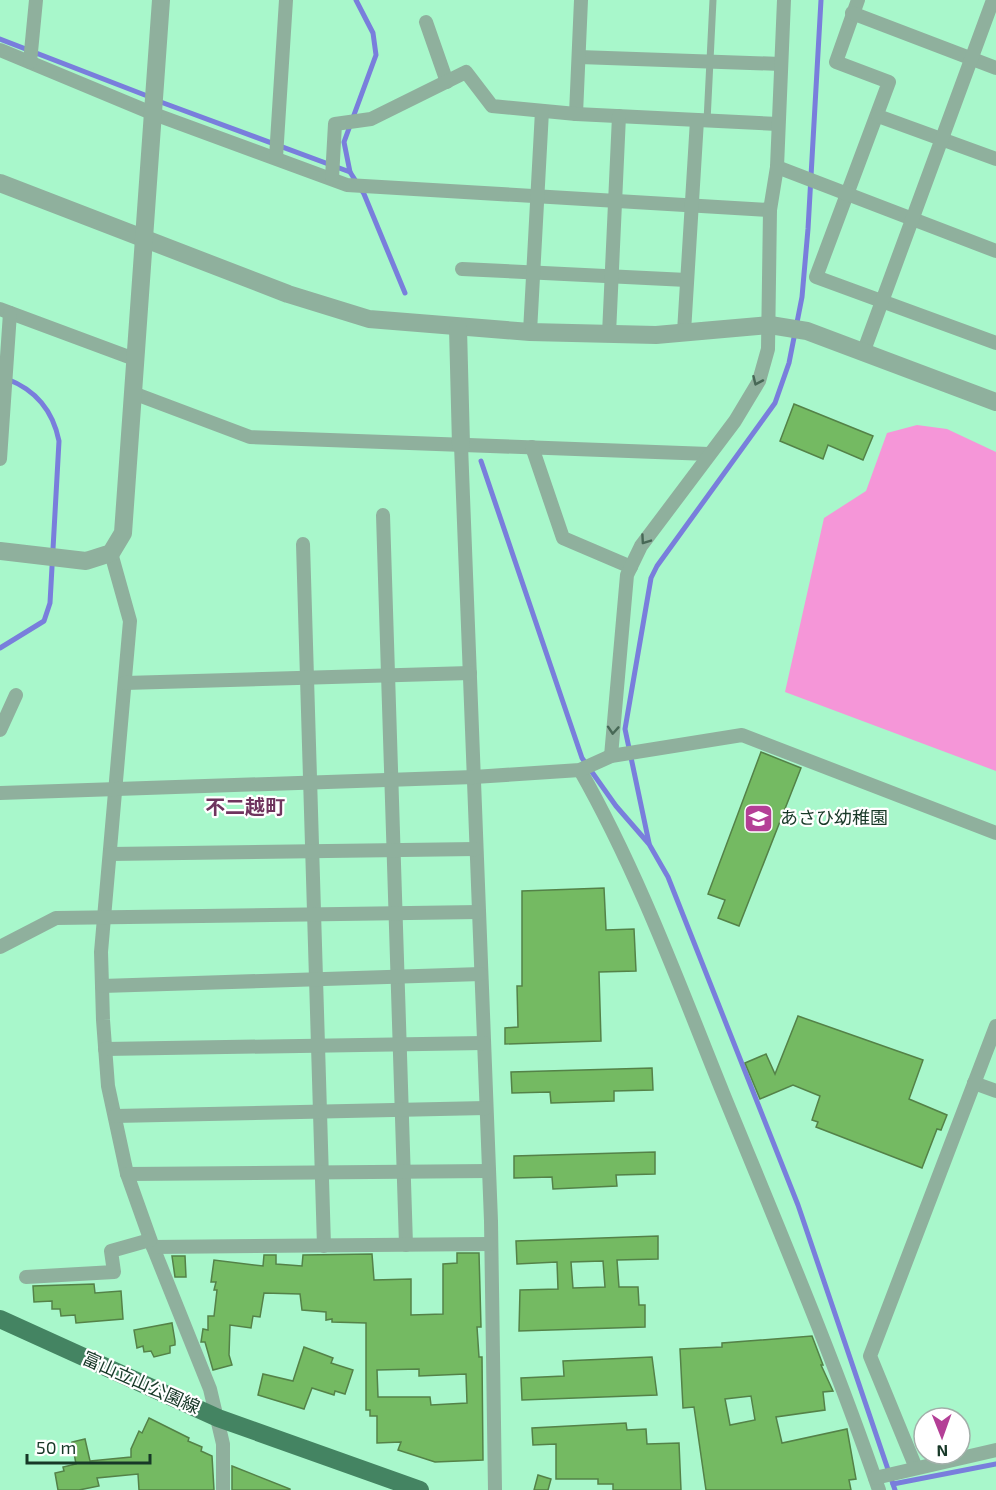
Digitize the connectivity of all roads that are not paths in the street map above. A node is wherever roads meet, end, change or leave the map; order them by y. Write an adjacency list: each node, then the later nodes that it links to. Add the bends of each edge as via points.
1 (36, 0): 13 (street)
2 (161, 0): 19 (street)
3 (286, 0): 26 (street)
4 (581, 0): 11 (street)
5 (713, 0): 14 (lane)
6 (784, 0): 15 (street)
7 (993, 0): 12 (street)
8 (855, 7): 12 (street); 22 (street, via 836,62 889,82)
9 (426, 22): 17 (street)
10 (0, 50): 13 (street)
11 (579, 57): 14 (street); 20 (street)
12 (971, 59): 16 (street); 25 (street)
13 (30, 62): 19 (street)
14 (710, 62): 15 (street); 23 (lane)
15 (781, 64): 24 (street)
16 (996, 68)
17 (447, 82): 18 (street, via 466,72 492,106); 29 (street, via 370,119 335,124)
18 (542, 111): 20 (street); 32 (street)
19 (154, 114): 26 (street); 37 (street)
20 (576, 114): 21 (street)
21 (619, 116): 23 (street); 33 (street)
22 (878, 116): 25 (street); 31 (street)
23 (702, 120): 24 (street); 34 (street)
24 (778, 124): 28 (street)
25 (940, 138): 27 (street); 36 (street)
26 (276, 157): 29 (street)
27 (996, 159)
28 (777, 167): 31 (street); 35 (street)
29 (332, 178): 32 (street, via 347,184)
30 (0, 183): 37 (street)
31 (846, 195): 36 (street); 43 (street, via 816,277)
32 (538, 196): 33 (street); 40 (street)
33 (615, 201): 34 (street); 41 (street)
34 (691, 205): 35 (street); 42 (street)
35 (770, 210): 45 (street)
36 (911, 218): 38 (street); 43 (street)
37 (145, 240): 46 (street, via 288,294 369,318); 52 (street)
38 (996, 252)
39 (462, 269): 40 (street)
40 (534, 272): 41 (street); 47 (street)
41 (611, 276): 42 (street); 49 (street)
42 (687, 280): 48 (street)
43 (881, 300): 50 (street); 51 (street)
44 (5, 311): 52 (street); 55 (street)
45 (770, 325): 48 (street); 51 (street, via 807,331); 58 (street, one-way to 58, via 759,381 735,421)
46 (458, 328): 47 (street); 56 (street)
47 (530, 332): 49 (street)
48 (684, 332): 49 (street)
49 (609, 334)
50 (996, 343)
51 (863, 353): 54 (street)
52 (137, 360): 53 (street)
53 (133, 393): 56 (street, via 250,437); 63 (street, via 123,533)
54 (996, 400)
55 (1, 442): 59 (street)
56 (461, 445): 57 (street); 65 (street)
57 (532, 447): 58 (street); 64 (street, via 563,538)
58 (708, 454): 64 (street, one-way to 64, via 641,546)
59 (0, 459)
60 (383, 515): 66 (street)
61 (303, 544): 67 (street)
62 (0, 551): 63 (street, via 86,561)
63 (111, 553): 68 (street, via 130,621)
64 (631, 567): 71 (street, one-way to 71, via 617,666)
65 (470, 673): 66 (street); 73 (street)
66 (388, 675): 67 (street); 74 (street)
67 (307, 678): 68 (street); 75 (street)
68 (125, 683): 76 (street)
69 (16, 695): 70 (street)
70 (0, 730)
71 (611, 756): 72 (street); 78 (street, via 742,735)
72 (580, 770): 73 (street); 116 (street, via 609,821 659,936 806,1296)
73 (474, 777): 74 (street); 79 (street)
74 (392, 779): 75 (street); 80 (street)
75 (310, 782): 76 (street); 81 (street)
76 (117, 788): 77 (street); 82 (street)
77 (0, 793)
78 (996, 832)
79 (476, 849): 80 (street); 83 (street)
80 (394, 850): 81 (street); 84 (street)
81 (312, 851): 82 (street); 85 (street)
82 (110, 854): 86 (street)
83 (479, 912): 84 (street); 88 (street)
84 (396, 914): 85 (street); 89 (street)
85 (314, 915): 86 (street); 90 (street)
86 (104, 919): 87 (street, via 56,918); 91 (street)
87 (0, 947)
88 (481, 974): 89 (street); 93 (street)
89 (398, 977): 90 (street); 94 (street)
90 (316, 979): 91 (street); 95 (street)
91 (102, 986): 96 (street)
92 (996, 1026): 97 (street)
93 (484, 1043): 94 (street); 99 (street)
94 (400, 1044): 95 (street); 100 (street)
95 (318, 1046): 96 (street); 101 (street)
96 (105, 1050): 102 (street)
97 (974, 1083): 98 (street); 115 (street, via 870,1356)
98 (996, 1091)
99 (486, 1108): 100 (street); 103 (street)
100 (402, 1110): 101 (street); 104 (street)
101 (320, 1112): 102 (street); 105 (street)
102 (115, 1116): 106 (street)
103 (489, 1171): 104 (street); 108 (street)
104 (404, 1172): 105 (street); 109 (street)
105 (322, 1173): 106 (street); 110 (street)
106 (127, 1174): 107 (street)
107 (152, 1244): 110 (street); 111 (street, via 111,1251 114,1272); 113 (street)
108 (490, 1244): 109 (street); 119 (street)
109 (406, 1245): 110 (street)
110 (324, 1246)
111 (26, 1277)
112 (0, 1319): 113 (main road, 富山立山公園線)
113 (218, 1418): 117 (street, via 223,1444); 118 (main road, 富山立山公園線)
114 (996, 1450): 115 (street)
115 (916, 1468): 116 (street)
116 (877, 1484)
117 (223, 1490)
118 (420, 1490)
119 (495, 1490)

